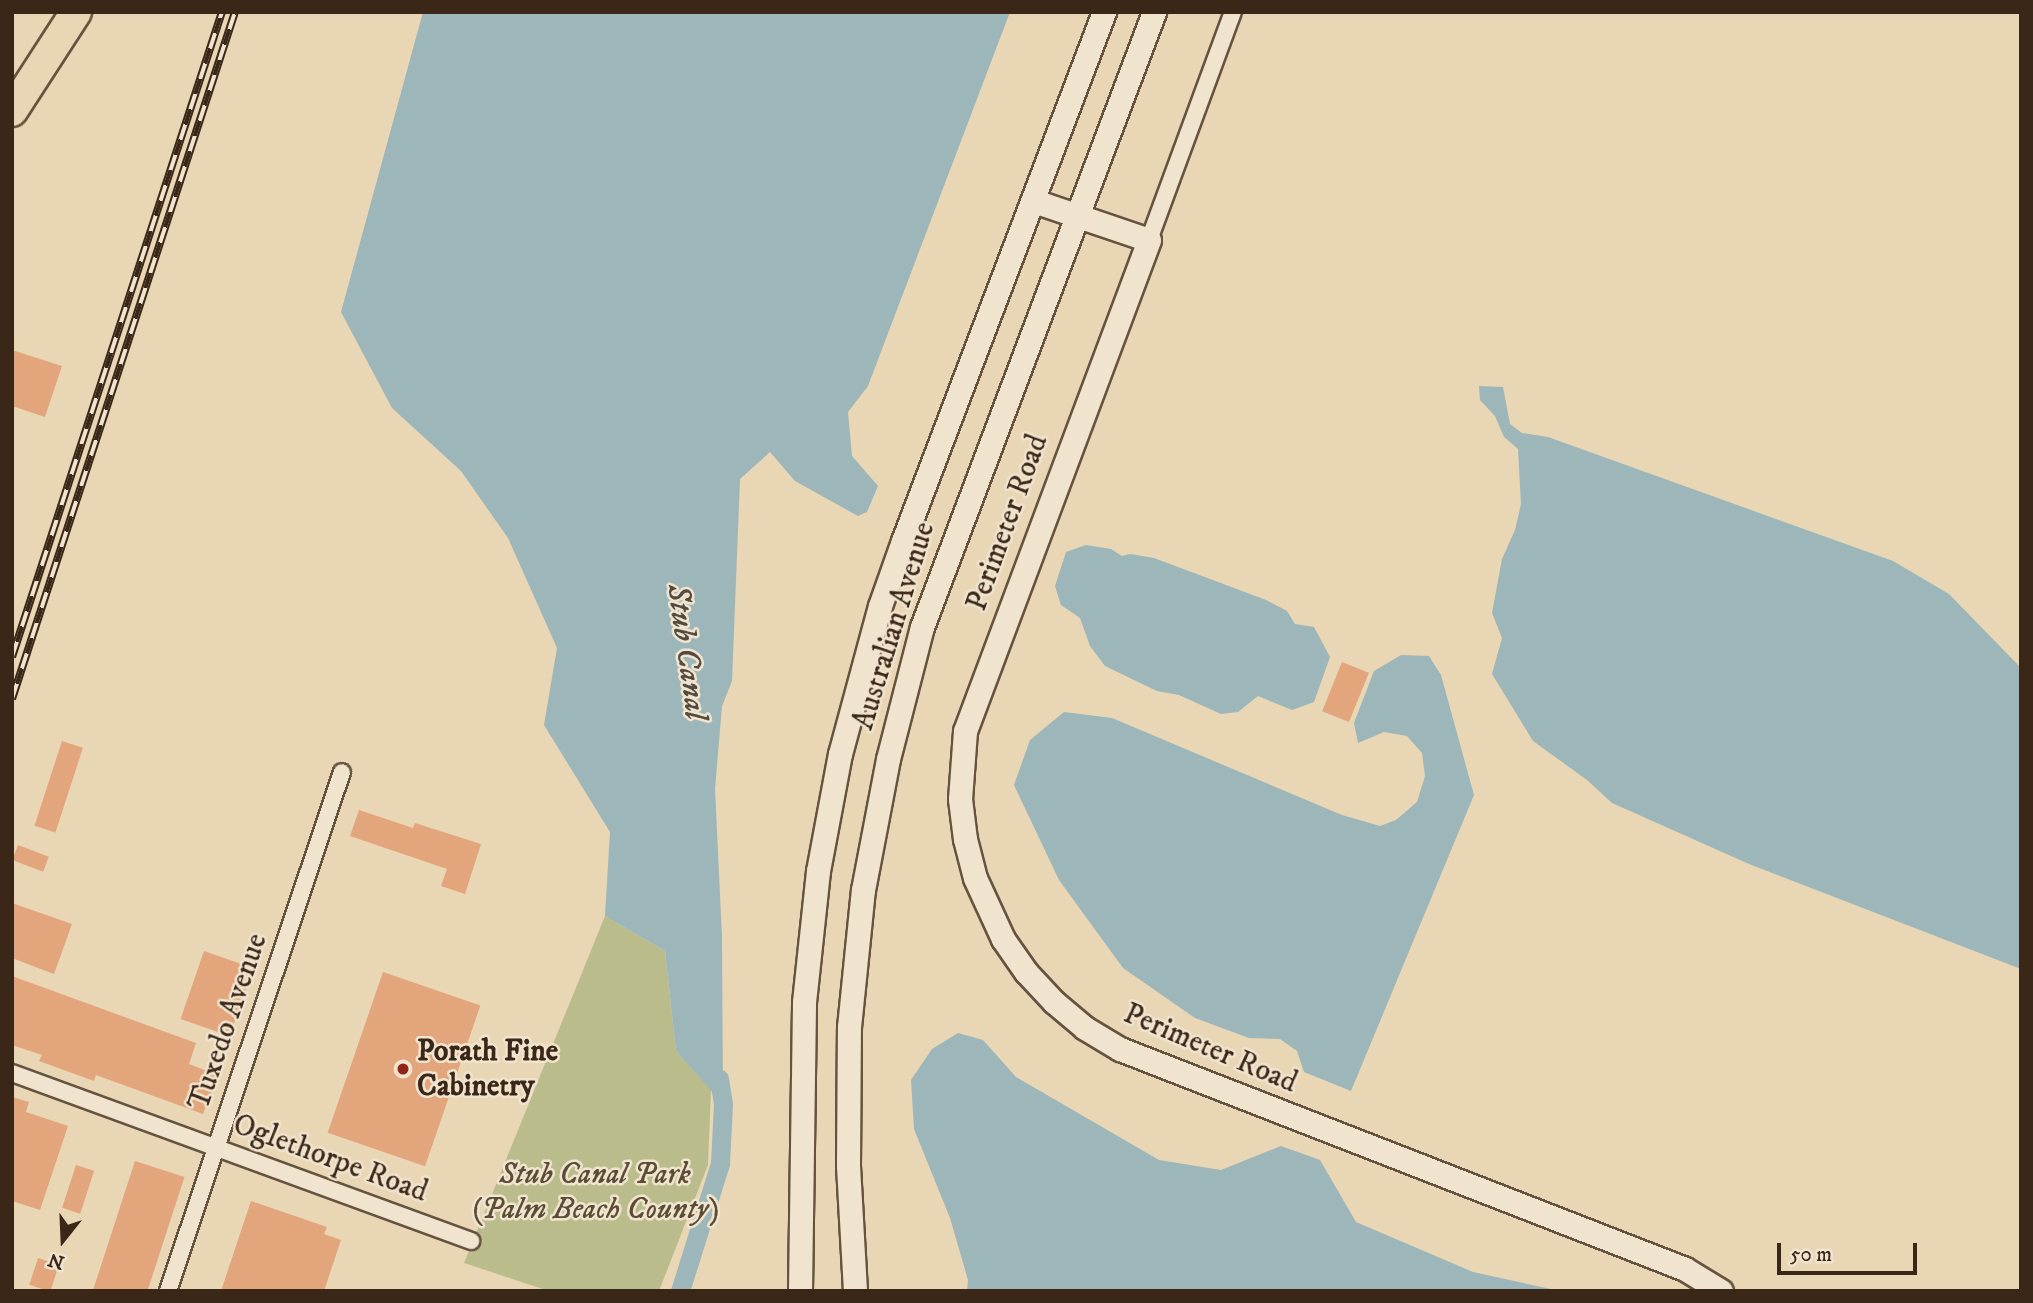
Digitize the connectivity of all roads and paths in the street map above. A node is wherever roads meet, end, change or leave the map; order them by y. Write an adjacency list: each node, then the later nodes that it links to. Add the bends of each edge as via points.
1 (76, 12): 5 (highway)
2 (1104, 12): 6 (main road, Australian Avenue)
3 (1154, 12): 7 (main road, Australian Avenue)
4 (1233, 12): 8 (street, Perimeter Road)
5 (12, 111)
6 (1034, 201): 7 (main road); 14 (main road, Australian Avenue, via 880,606 829,805 803,1015)
7 (1077, 216): 8 (main road); 15 (main road, Australian Avenue, via 922,627 874,824 849,1027 848,1165)
8 (1149, 240): 16 (main road, Perimeter Road, via 965,731 960,799 965,839 975,878 1003,939 1054,1002 1120,1049 1685,1269)
9 (342, 772): 11 (street, Tuxedo Avenue)
10 (12, 1073): 11 (street, Oglethorpe Road)
11 (216, 1147): 12 (street, Oglethorpe Road); 13 (street, Tuxedo Avenue)
12 (471, 1241)
13 (168, 1291)
14 (800, 1291)
15 (855, 1291)
16 (1721, 1291)

